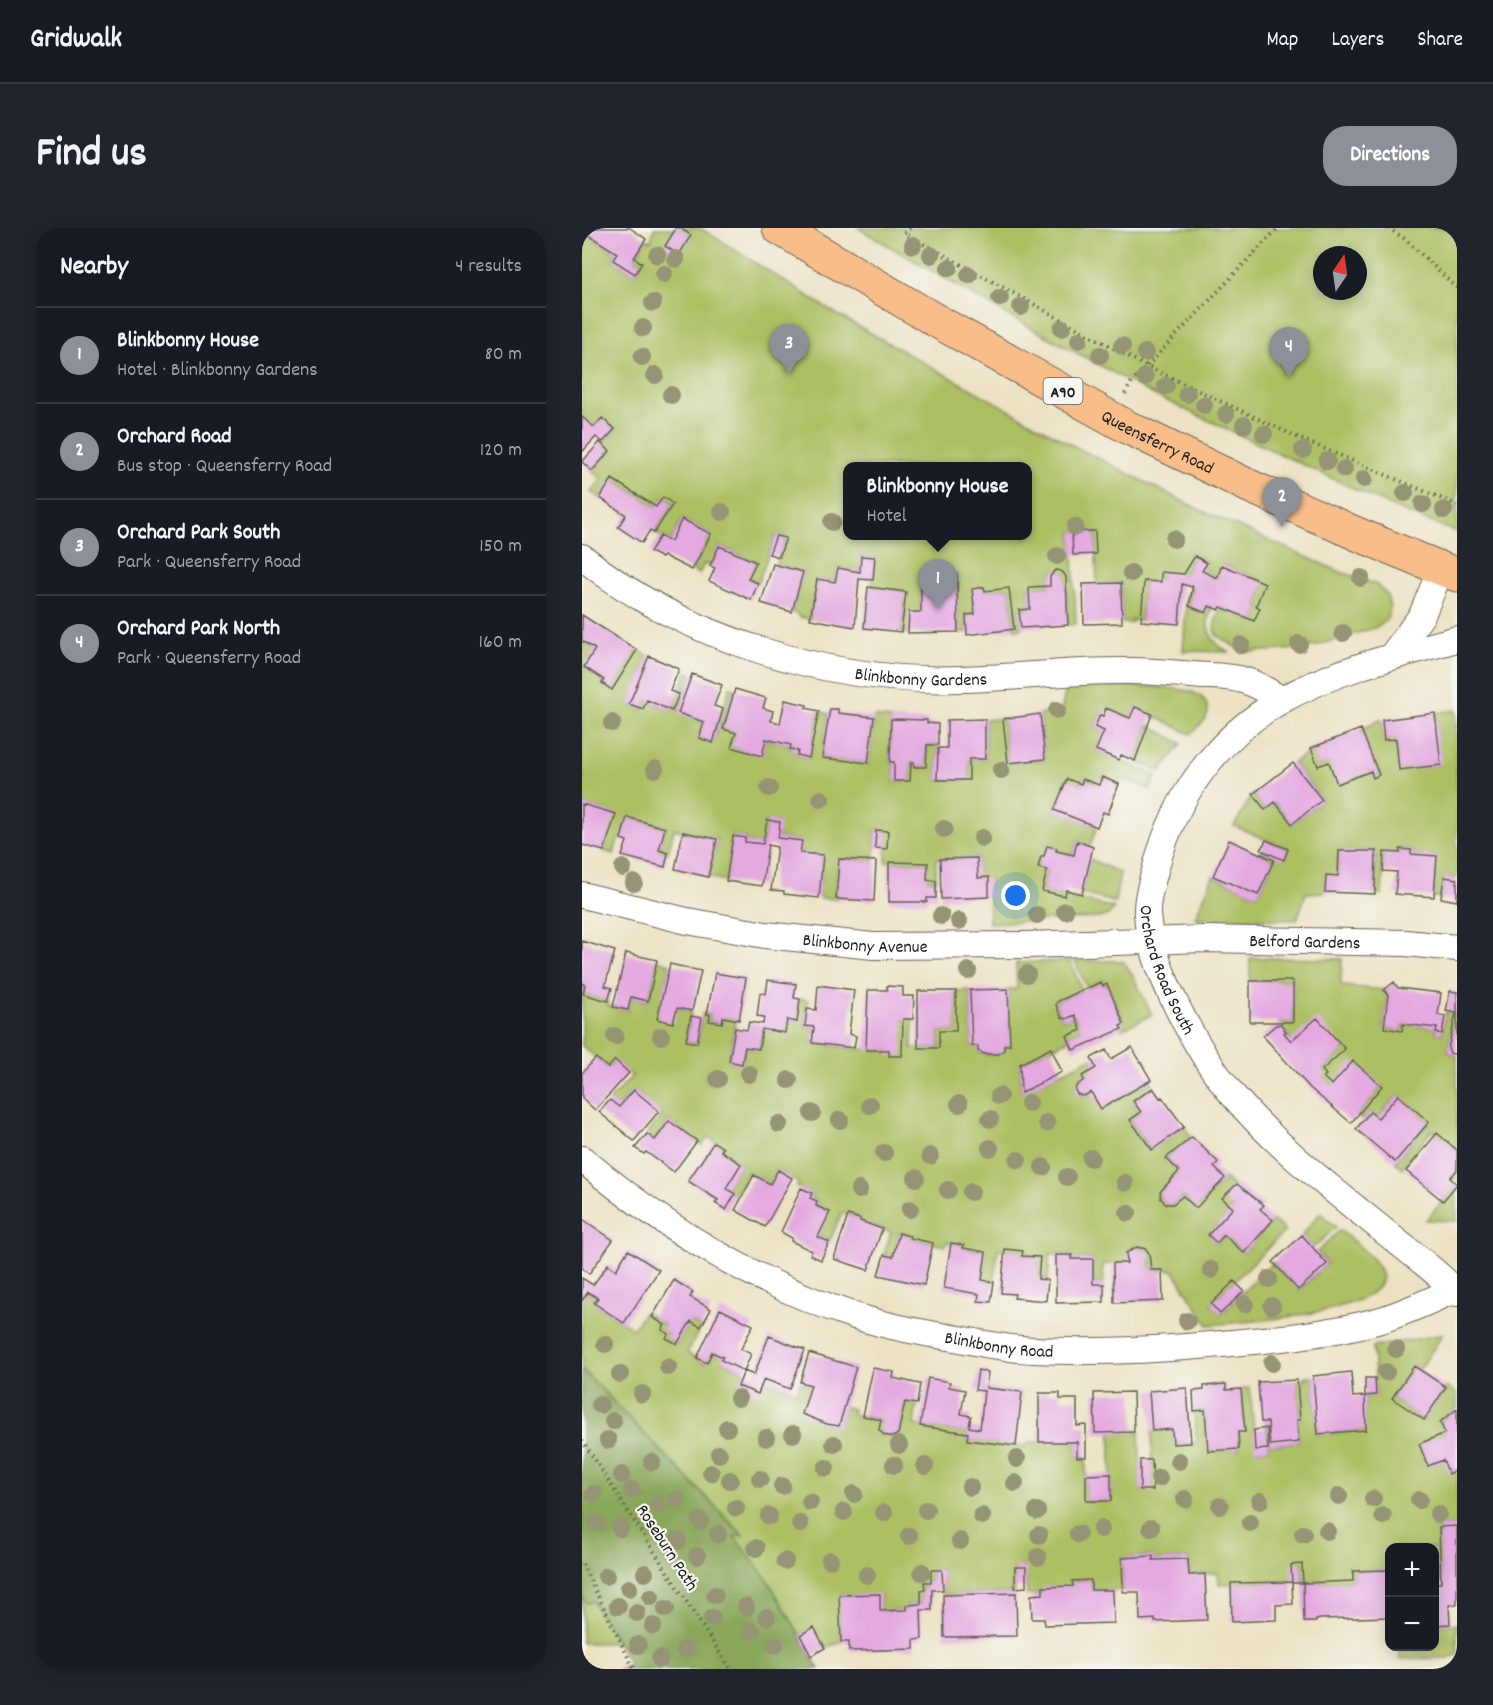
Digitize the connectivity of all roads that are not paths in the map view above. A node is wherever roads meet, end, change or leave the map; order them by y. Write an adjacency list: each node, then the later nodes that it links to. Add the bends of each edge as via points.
1 (779, 228): 3 (main road, Queensferry Road / A90, via 1129,428 1247,485)
2 (582, 557): 6 (street, Blinkbonny Gardens, via 620,585 690,624 797,660 845,671 940,680 1163,672 1236,678)
3 (1449, 572): 5 (street)
4 (1457, 639): 5 (street, Orchard Road South)
5 (1391, 657): 6 (street, Orchard Road South, via 1323,680)
6 (1282, 700): 8 (street, Orchard Road South, via 1225,742 1192,783 1171,822 1148,903)
7 (582, 895): 8 (street, Blinkbonny Avenue, via 765,935 873,946)
8 (1153, 940): 9 (street, Belford Gardens, via 1373,942); 11 (street, Orchard Road South, via 1183,1018 1231,1093 1290,1153)
9 (1457, 948)
10 (582, 1159): 11 (street, Blinkbonny Road, via 665,1222 759,1276 811,1300 907,1330 987,1344 1032,1350 1099,1351 1249,1341 1382,1320)
11 (1455, 1291)

